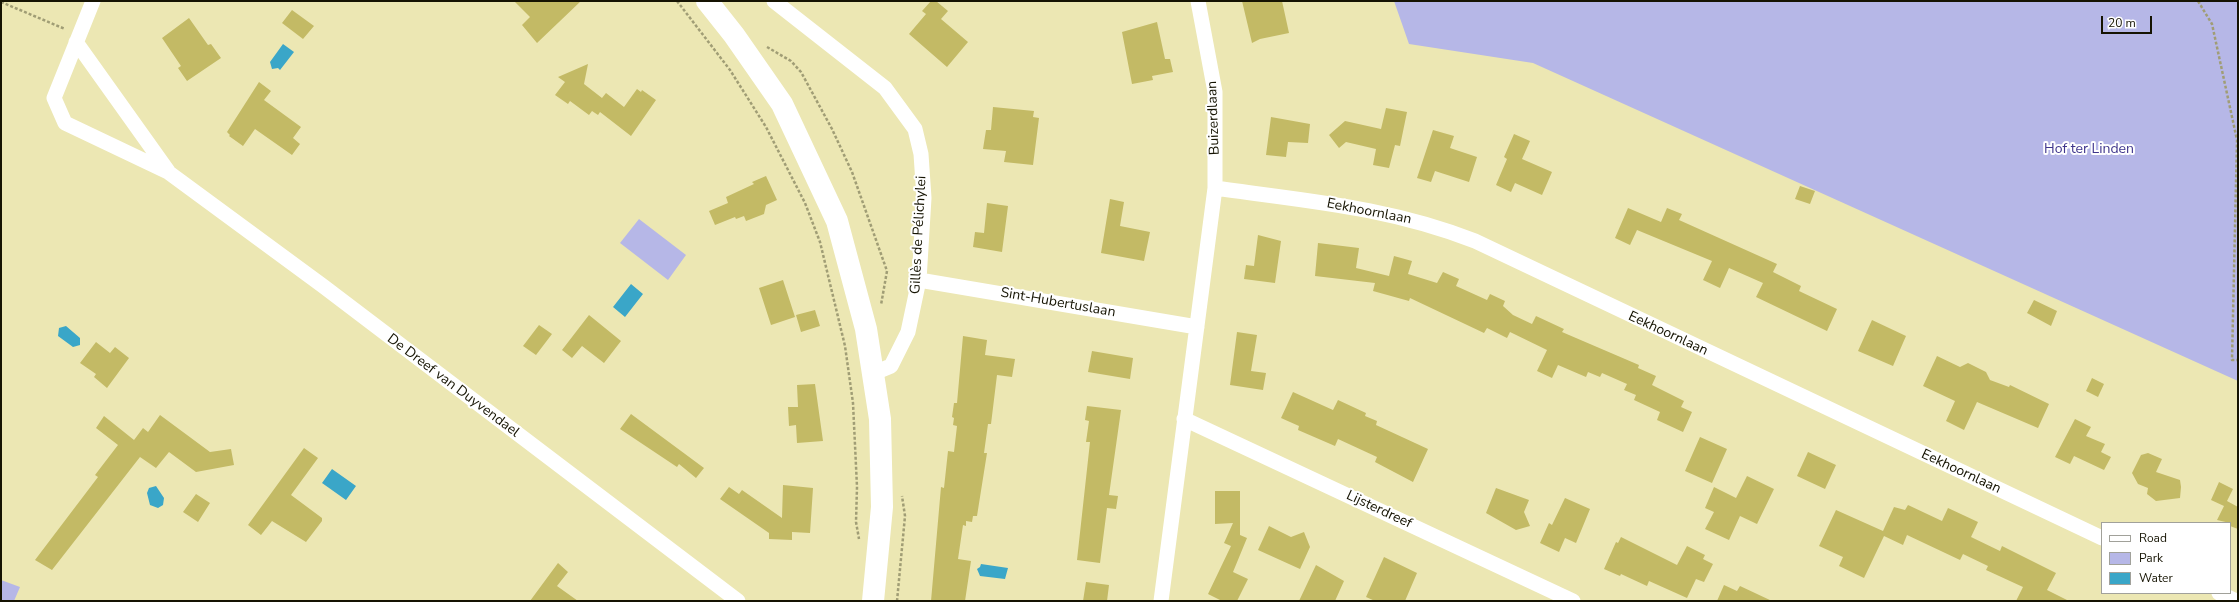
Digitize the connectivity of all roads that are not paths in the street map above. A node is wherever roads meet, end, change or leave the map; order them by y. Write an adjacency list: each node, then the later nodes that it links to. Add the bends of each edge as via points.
1 (93, 1): 5 (street, De Dreef van Duyvendael)
2 (707, 1): 10 (main road, via 782,104 837,221 866,329)
3 (774, 1): 8 (street, Gillès de Pélichylei, via 885,88 915,128 921,154 924,198)
4 (1198, 1): 7 (street, Buizerdlaan, via 1216,92)
5 (76, 42): 6 (street, De Dreef van Duyvendael); 6 (street, De Dreef van Duyvendael, via 54,98 65,123)
6 (168, 172): 14 (street, De Dreef van Duyvendael, via 323,286)
7 (1215, 188): 9 (street); 12 (street, Eekhoornlaan, via 1354,207 1444,229)
8 (919, 280): 9 (street, Sint-Hubertuslaan); 10 (street, Gillès de Pélichylei, via 908,332 891,366)
9 (1197, 327): 11 (street)
10 (874, 373): 15 (main road, via 880,419 882,507)
11 (1184, 419): 16 (street); 17 (street, Lijsterdreef)
12 (2101, 538)
13 (2221, 594): 18 (street)
14 (737, 601)
15 (873, 601)
16 (1161, 601)
17 (1573, 601)
18 (2236, 601)

